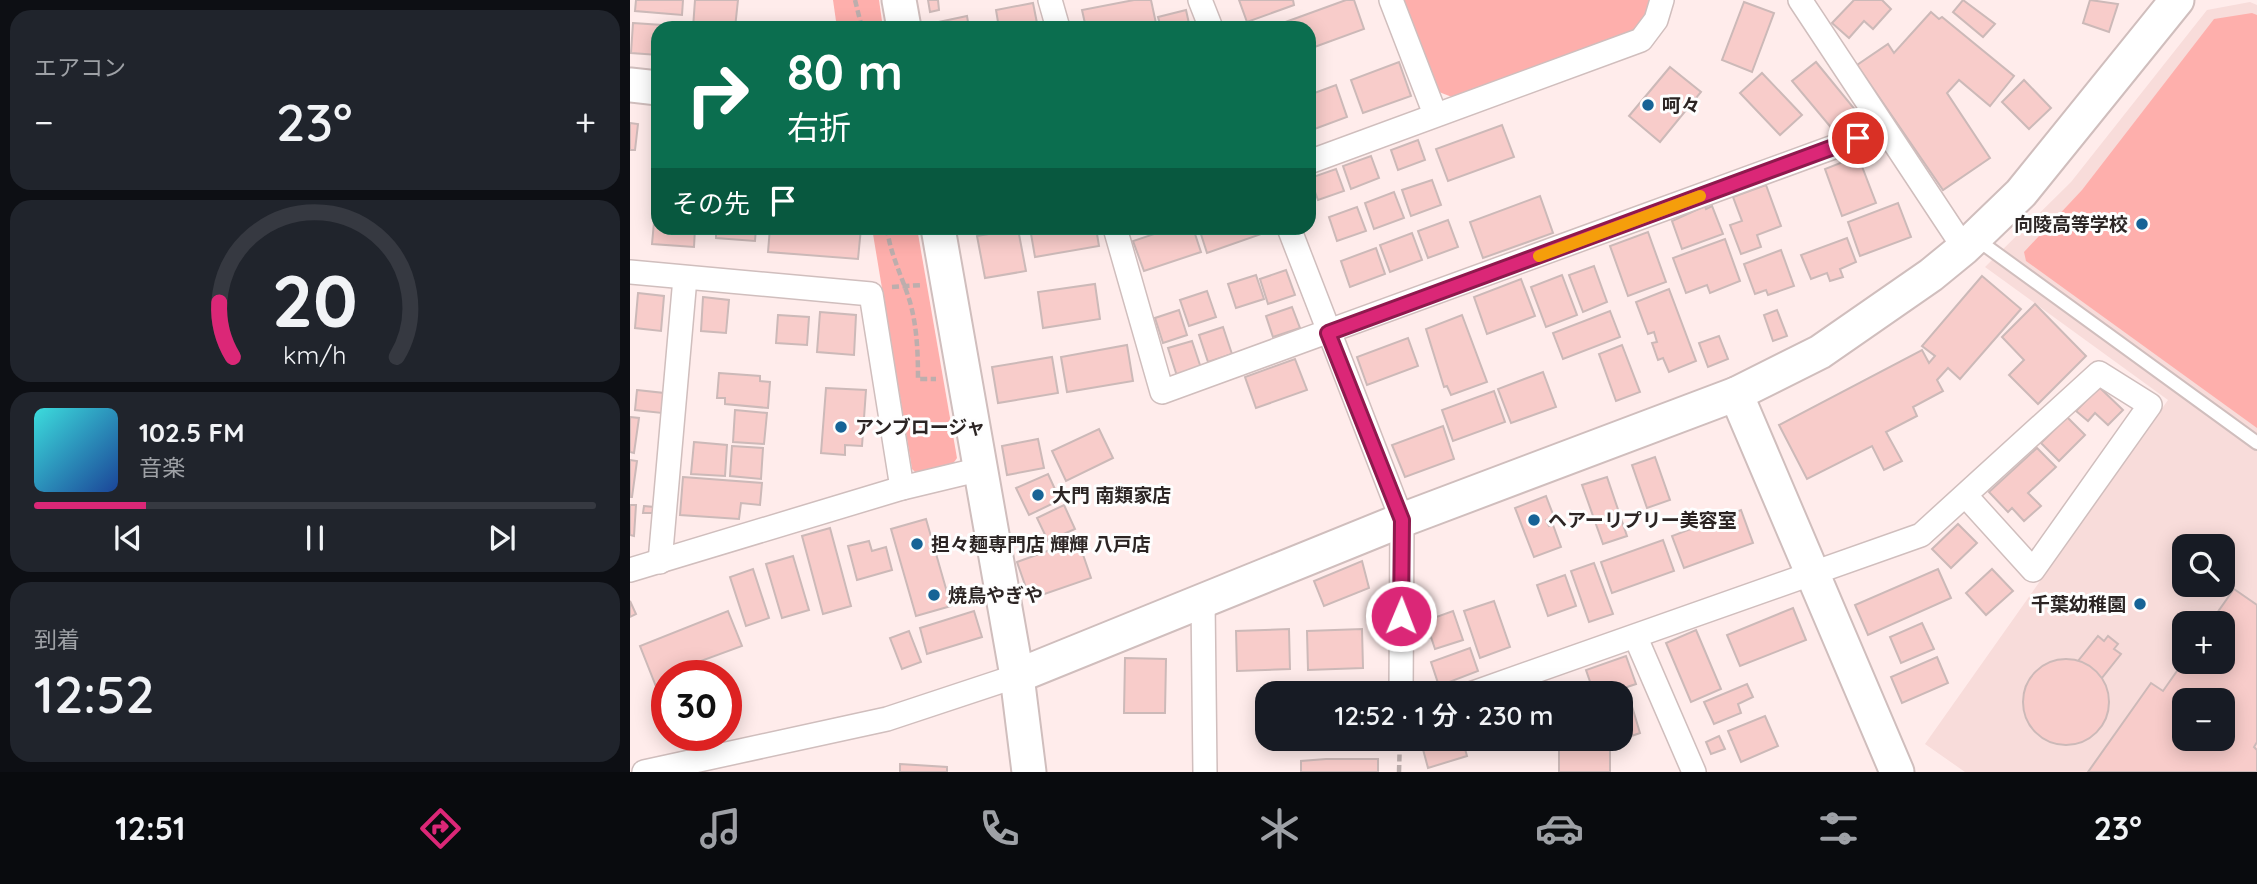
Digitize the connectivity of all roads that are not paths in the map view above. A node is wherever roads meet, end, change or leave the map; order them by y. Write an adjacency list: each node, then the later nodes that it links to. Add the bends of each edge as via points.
1 (900, 0): 8 (street)
2 (1050, 0): 9 (street)
3 (1200, 0): 10 (street)
4 (1391, 0): 13 (street)
5 (1662, 0): 13 (street, via 1656,20 1641,40)
6 (1800, 0): 14 (street)
7 (2177, 0): 19 (street, via 2021,193)
8 (903, 21)
9 (1056, 21)
10 (1208, 21)
11 (630, 85): 12 (street)
12 (651, 87)
13 (1435, 114): 15 (street)
14 (1883, 129): 19 (street); 22 (street)
15 (1316, 159)
16 (939, 235): 25 (street)
17 (1117, 235): 22 (street, via 1162,392)
18 (1292, 235): 22 (street)
19 (1969, 243): 23 (street, via 1884,311 1820,352); 24 (lane)
20 (630, 272): 21 (street)
21 (685, 278): 26 (street, via 872,293); 29 (street)
22 (1328, 333): 28 (street)
23 (1736, 394): 28 (street); 31 (street)
24 (2257, 443)
25 (981, 468): 26 (street); 34 (street)
26 (902, 488): 29 (street)
27 (1965, 495): 31 (street, via 2033,570 2150,405 2099,373 1921,535)
28 (1402, 520): 32 (street); 35 (street)
29 (660, 562): 30 (street)
30 (630, 570)
31 (1810, 573): 33 (street); 41 (street)
32 (1203, 601): 34 (street); 39 (street)
33 (1636, 638): 36 (street); 40 (street)
34 (1017, 676): 37 (street, via 887,719); 38 (street)
35 (1401, 681)
36 (1509, 681)
37 (644, 772)
38 (1029, 772)
39 (1205, 772)
40 (1694, 772)
41 (1897, 772)

